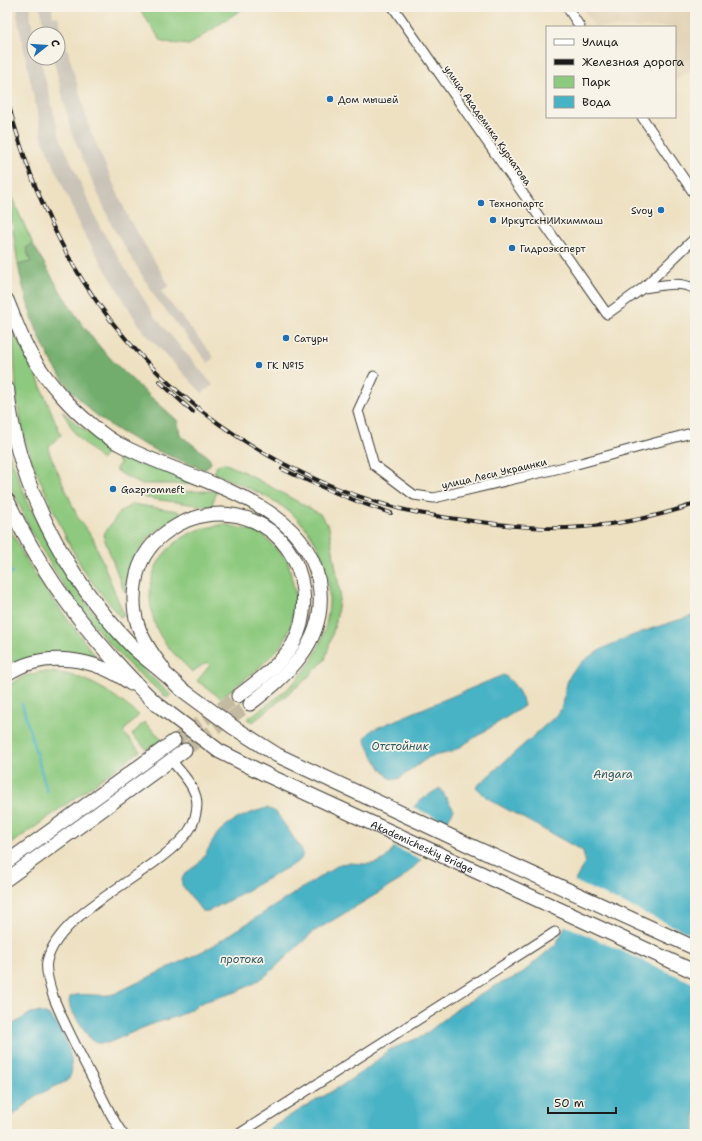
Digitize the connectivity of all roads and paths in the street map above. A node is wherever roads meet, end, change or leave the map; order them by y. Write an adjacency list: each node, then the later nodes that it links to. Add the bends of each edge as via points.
1 (392, 7): 7 (street, улица Академика Курчатова, via 607,314)
2 (567, 7): 3 (street)
3 (579, 26)
4 (643, 118): 5 (street)
5 (695, 195)
6 (695, 238): 7 (street)
7 (643, 288): 8 (street, via 685,284)
8 (695, 288)
9 (7, 300): 18 (main road, via 34,359 60,392 90,423 122,446 259,506 288,526 306,547 314,563 320,587 320,615 315,632 293,668)
10 (374, 376): 12 (street, улица Леси Украинки, via 358,412 374,465 414,495 434,498 577,464)
11 (7, 389): 15 (main road, via 13,429 26,475 66,557 97,603 131,644)
12 (695, 432)
13 (7, 500): 16 (main road, Akademicheskiy Bridge, via 46,573 71,609)
14 (7, 674): 16 (main road, via 40,661 78,660 113,672)
15 (175, 683): 17 (main road, via 154,656 136,623 134,589 143,559 156,541 174,526 190,518 216,514 246,518 271,530 290,551 300,574 304,602 301,623 289,649 268,672); 25 (main road, bridge, via 233,727 283,758)
16 (146, 695): 26 (main road, Akademicheskiy Bridge, bridge, via 218,751 287,786)
17 (238, 696)
18 (250, 704)
19 (174, 741): 22 (main road)
20 (185, 750): 21 (main road)
21 (171, 760): 23 (main road); 27 (street, via 189,782 196,798 196,813 188,831 172,848 89,909 62,933 52,946 46,963 54,996 88,1069)
22 (8, 861)
23 (7, 879)
24 (555, 932): 28 (street)
25 (695, 948)
26 (695, 972)
27 (123, 1134)
28 (239, 1134)

